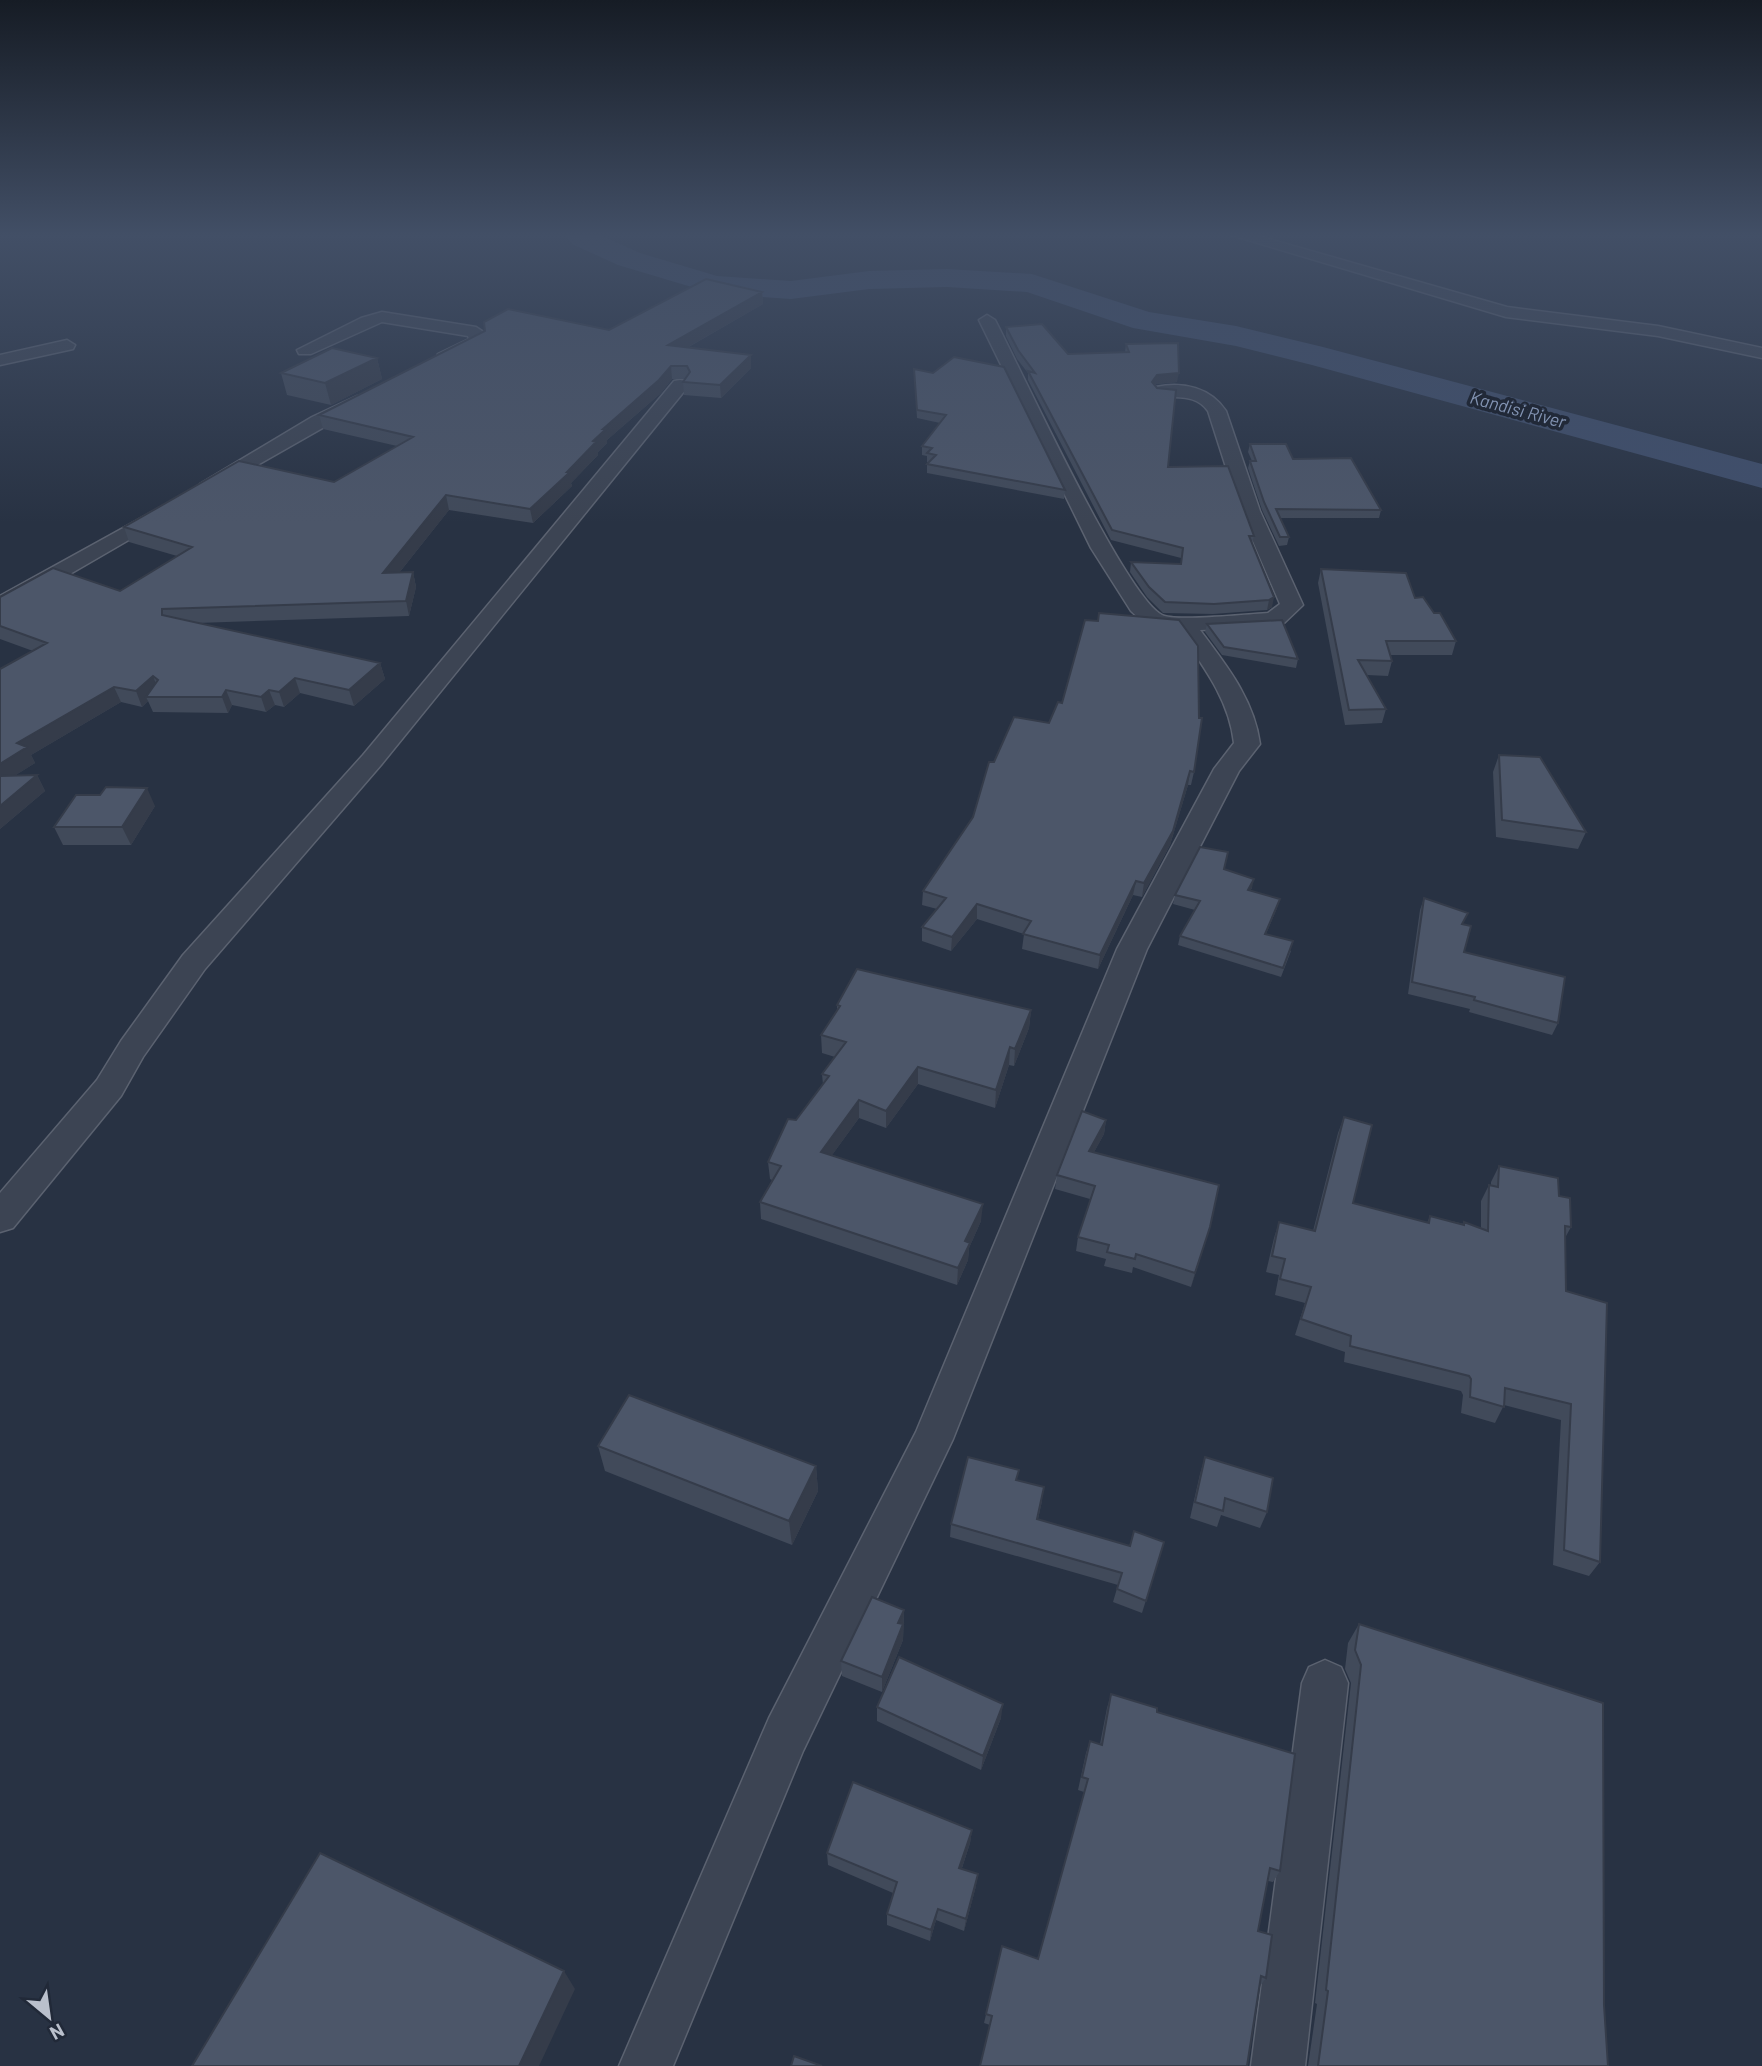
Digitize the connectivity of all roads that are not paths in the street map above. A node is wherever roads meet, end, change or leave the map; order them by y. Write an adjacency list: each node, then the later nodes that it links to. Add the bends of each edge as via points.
1 (349, 329): 6 (street)
2 (460, 329): 9 (street, via 477,334 478,341)
3 (992, 329): 16 (street, via 1108,558 1142,611 1166,624)
4 (1645, 329): 7 (street)
5 (67, 345): 8 (street)
6 (305, 350)
7 (1762, 353)
8 (0, 360)
9 (428, 366)
10 (680, 385): 17 (street, via 372,760 194,962 109,1088)
11 (379, 390): 13 (street)
12 (1162, 391): 16 (street, via 1193,393 1212,401 1250,510 1292,606 1274,620)
13 (199, 490)
14 (175, 504): 15 (street)
15 (0, 605)
16 (1184, 623): 19 (street, via 1238,703 1247,744 1227,769 1132,949 933,1439 786,1735)
17 (0, 1218)
18 (1325, 1683): 20 (street)
19 (646, 2066)
20 (1278, 2066)

